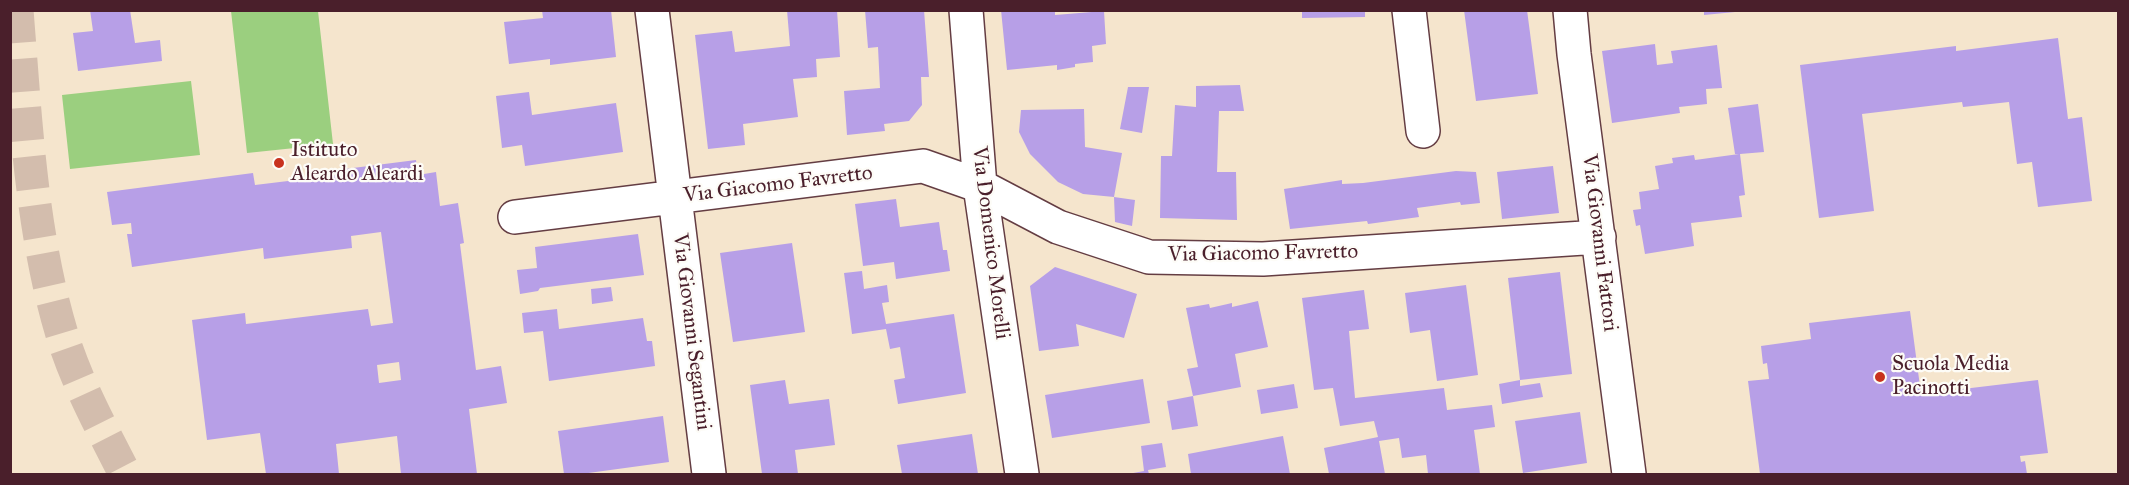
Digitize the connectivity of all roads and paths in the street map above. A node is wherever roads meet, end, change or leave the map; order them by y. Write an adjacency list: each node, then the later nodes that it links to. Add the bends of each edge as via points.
1 (652, 10): 7 (street, Via Giovanni Segantini)
2 (966, 10): 6 (street, Via Domenico Morelli)
3 (1409, 10): 5 (street)
4 (1570, 10): 9 (street, Via Giovanni Fattori)
5 (1423, 131)
6 (980, 186): 7 (street, Via Giacomo Favretto, via 923,166); 9 (street, Via Giacomo Favretto, via 1058,227 1149,257 1263,259); 11 (street, Via Domenico Morelli)
7 (675, 198): 8 (street, Via Giacomo Favretto); 10 (street, Via Giovanni Segantini)
8 (515, 217)
9 (1599, 237): 12 (street, Via Giovanni Fattori)
10 (709, 474)
11 (1022, 474)
12 (1629, 474)

